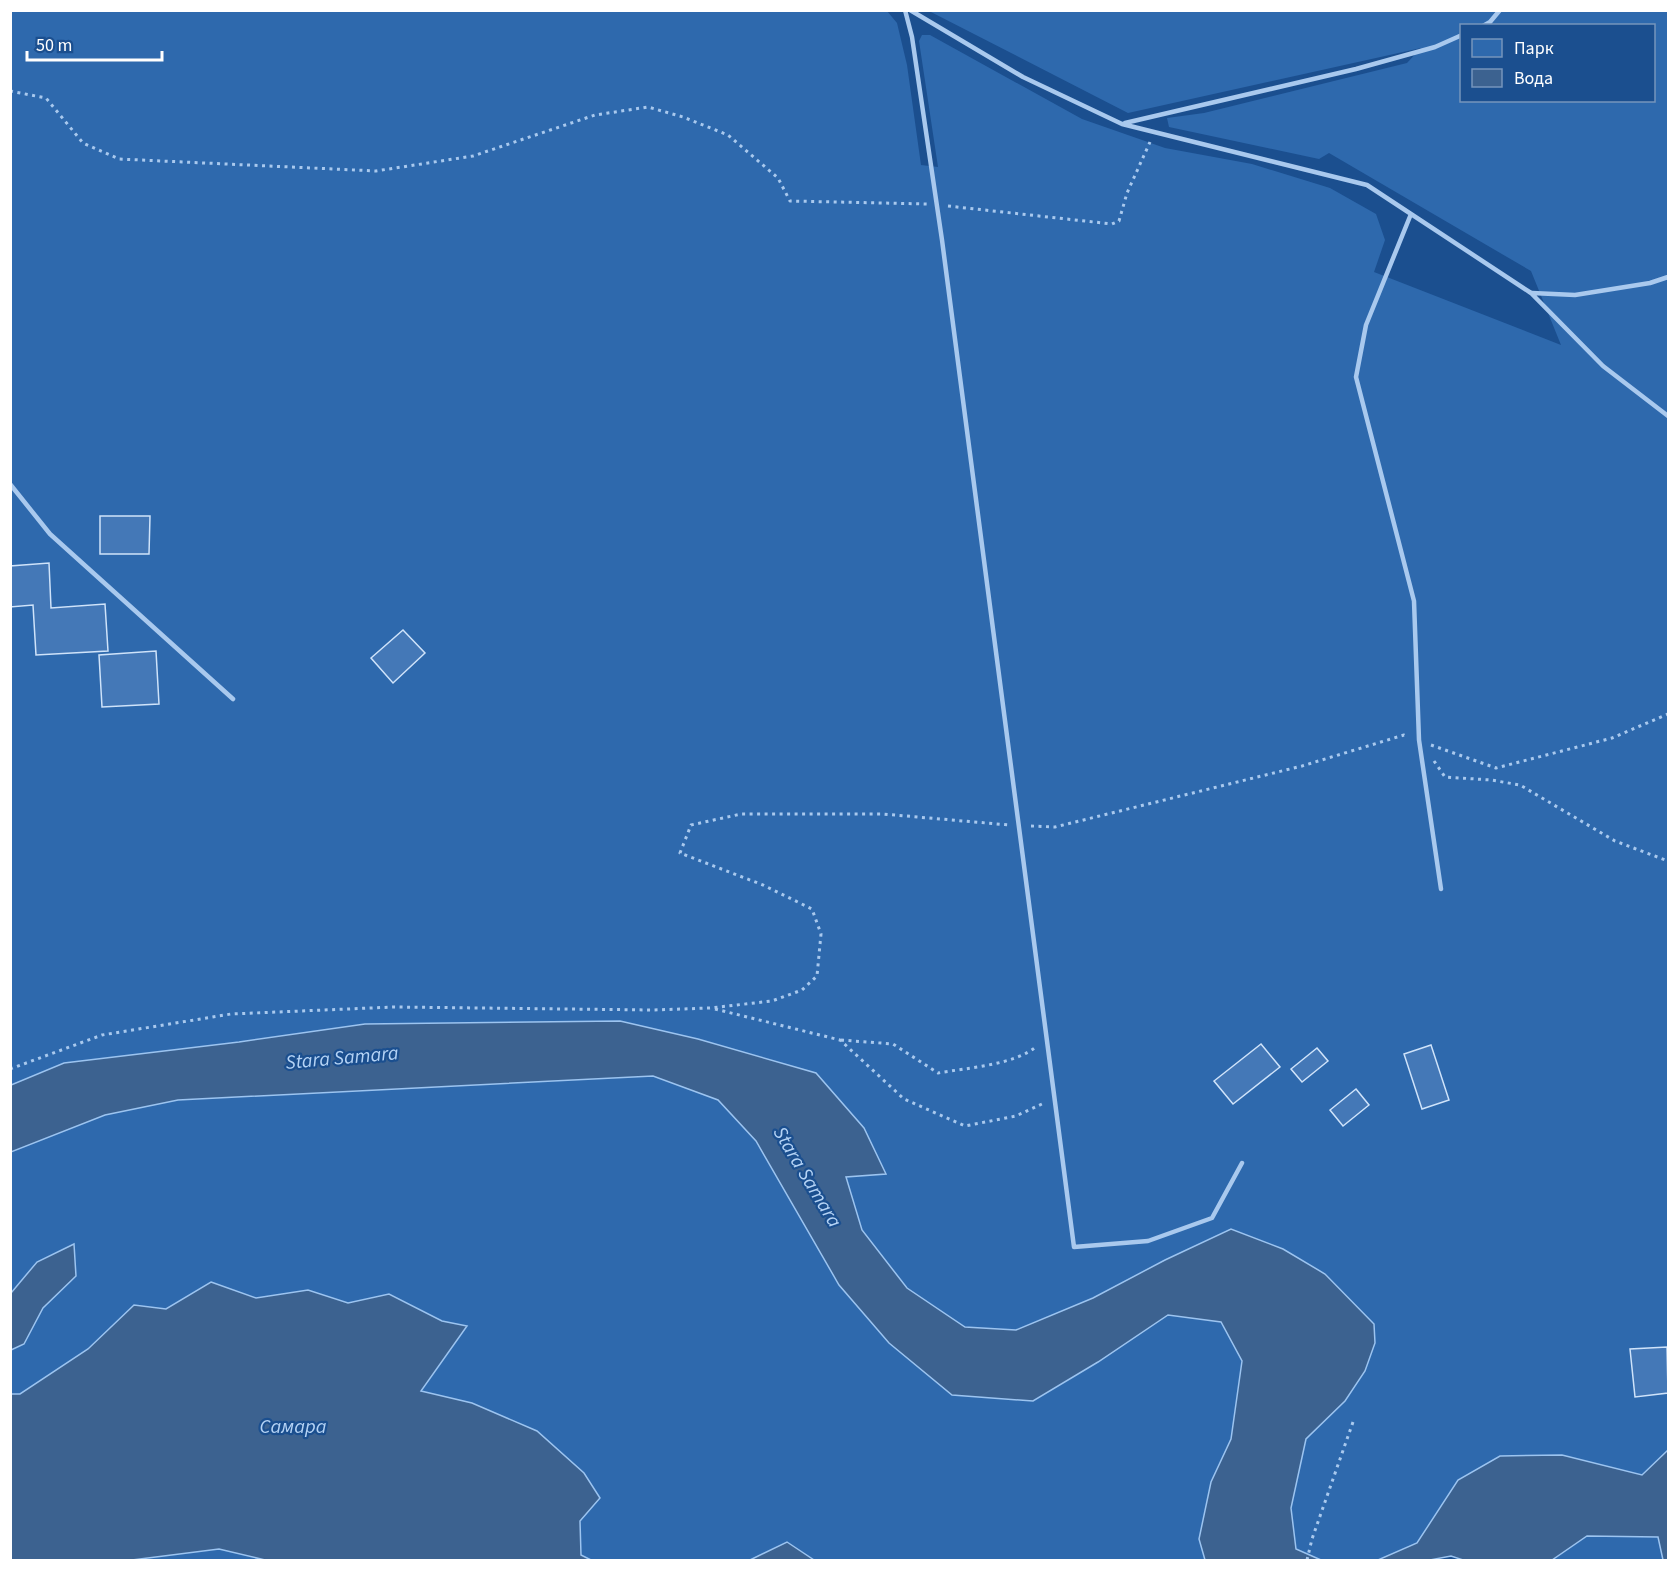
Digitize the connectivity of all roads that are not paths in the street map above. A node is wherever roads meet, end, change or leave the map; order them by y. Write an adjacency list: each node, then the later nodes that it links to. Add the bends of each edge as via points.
1 (905, 10): 14 (lane, via 937,205 1074,1247 1148,1241 1212,1218)
2 (910, 10): 6 (lane, via 1023,77)
3 (1500, 10): 4 (lane)
4 (1486, 24)
5 (1460, 35): 6 (lane, via 1435,47 1356,69)
6 (1122, 124): 7 (lane, via 1367,185)
7 (1411, 214): 9 (lane); 13 (lane, via 1366,325 1356,377 1414,601 1419,740)
8 (1668, 277): 9 (lane, via 1575,295)
9 (1531, 293): 10 (lane, via 1603,366)
10 (1668, 416)
11 (10, 484): 12 (lane, via 50,534)
12 (232, 699)
13 (1441, 889)
14 (1242, 1163)

